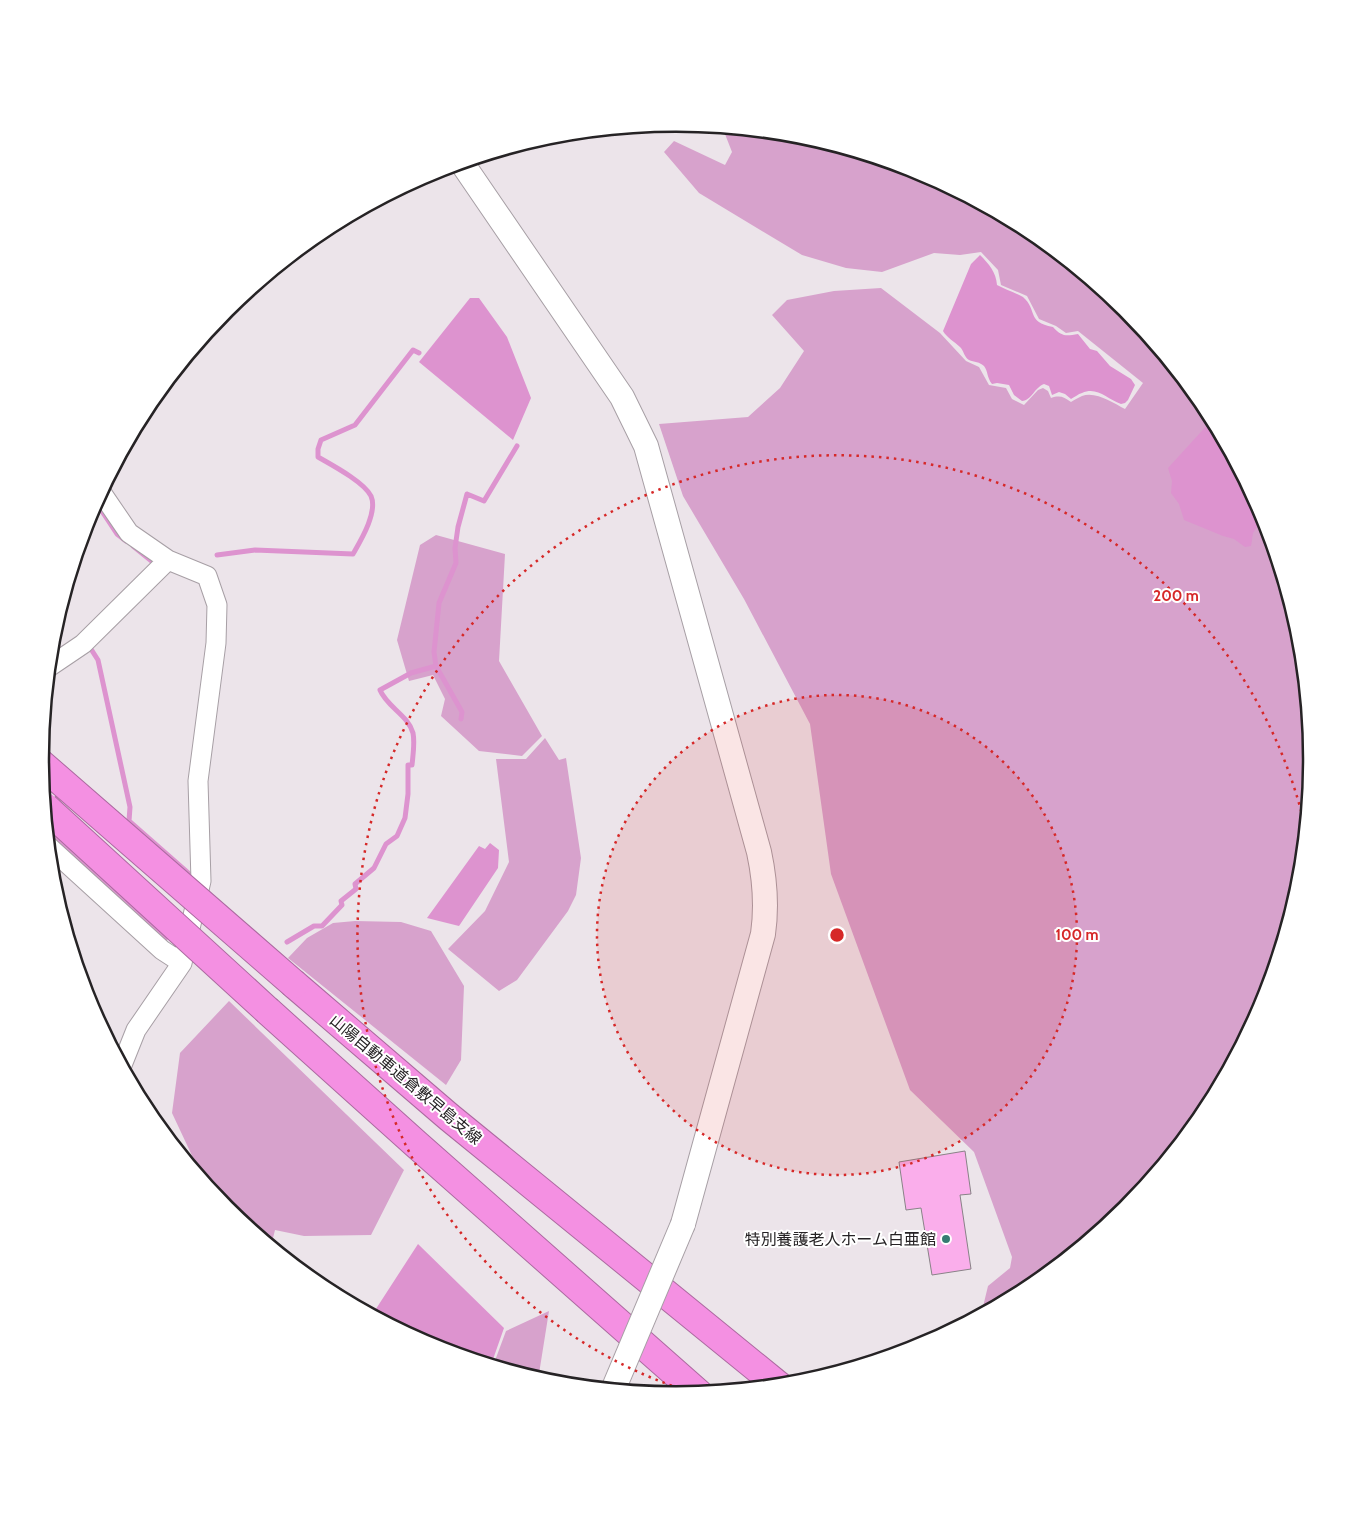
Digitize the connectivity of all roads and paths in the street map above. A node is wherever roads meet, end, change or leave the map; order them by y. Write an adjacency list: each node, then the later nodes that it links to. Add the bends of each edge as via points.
1 (466, 169): 11 (street, bridge, via 622,397 646,446 764,874 764,934 683,1224)
2 (106, 499): 3 (street, via 129,533)
3 (168, 560): 4 (street, via 83,644); 8 (street, via 207,576 217,606 216,643 198,781 201,881)
4 (57, 662)
5 (49, 771): 10 (highway, 山陽自動車道倉敷早島支線, bridge, via 456,1123)
6 (51, 813): 12 (highway, bridge, via 416,1144)
7 (56, 853): 8 (street, via 162,950)
8 (182, 963): 9 (street, via 136,1030)
9 (125, 1058)
10 (772, 1380)
11 (616, 1384)
12 (692, 1387)

